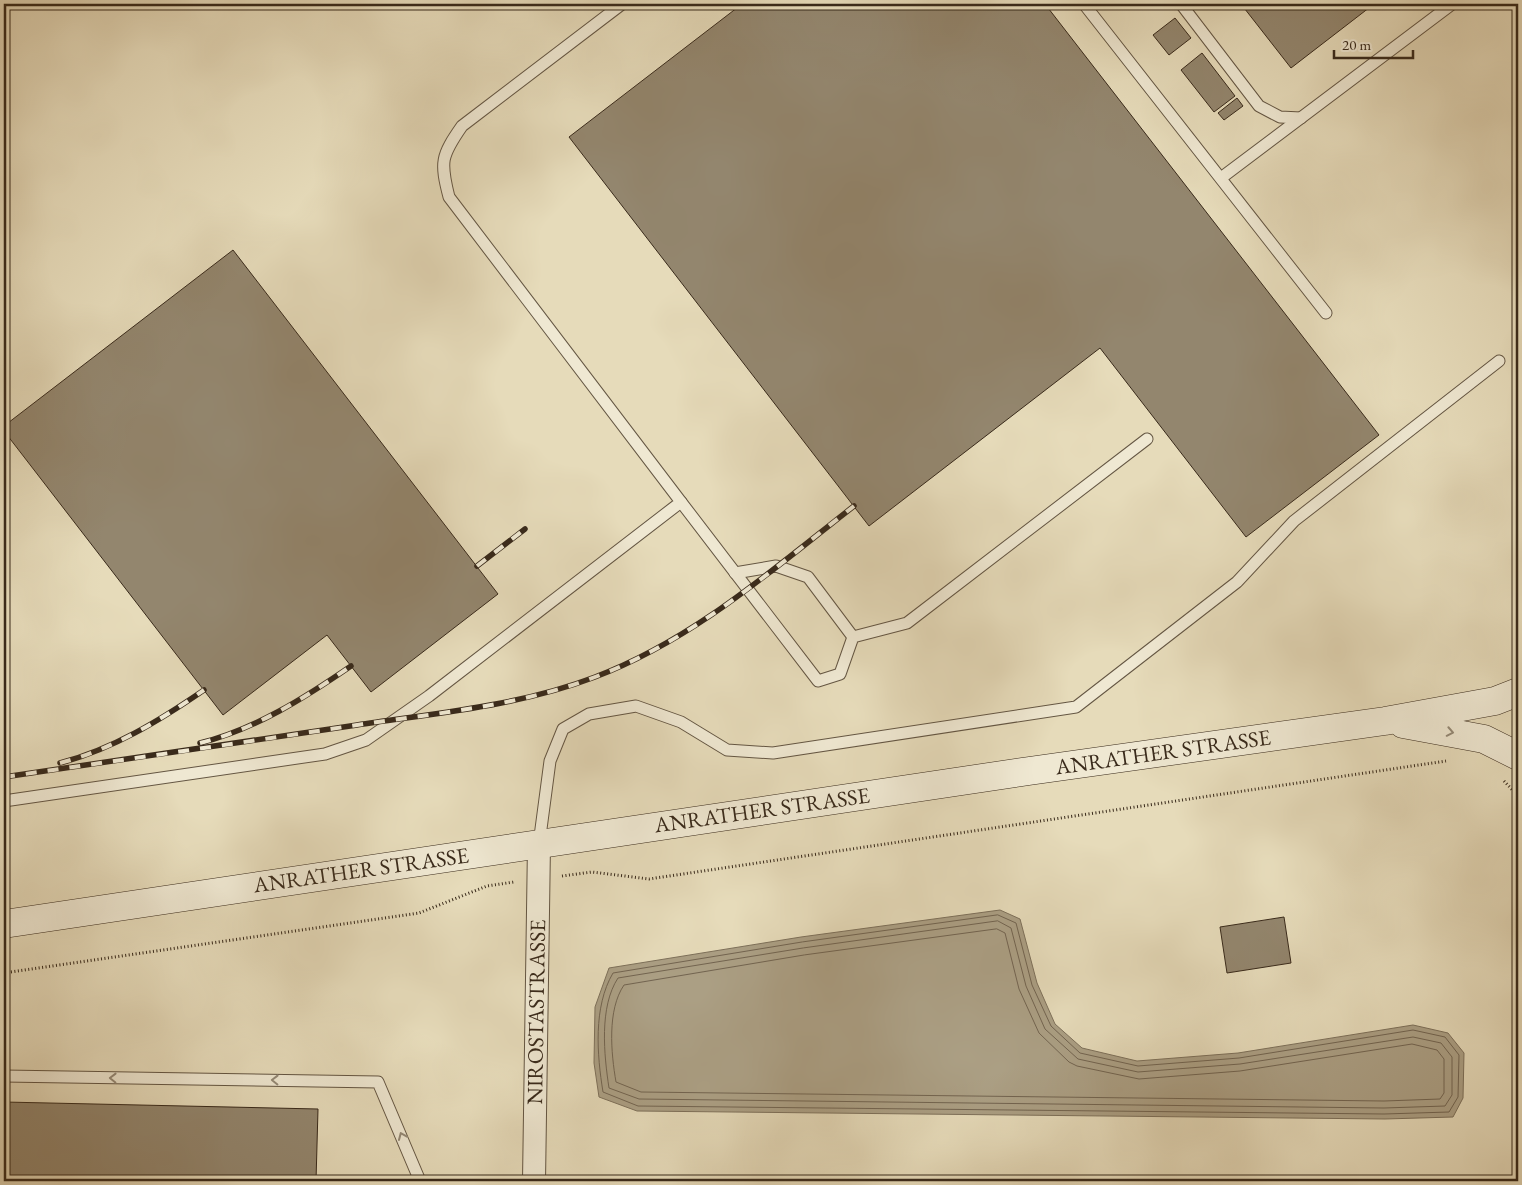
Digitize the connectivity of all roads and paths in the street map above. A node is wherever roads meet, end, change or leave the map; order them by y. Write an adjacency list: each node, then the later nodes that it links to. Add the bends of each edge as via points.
1 (622, 4): 10 (lane, via 462,126 448,146 442,169 449,197)
2 (1084, 4): 6 (lane)
3 (1181, 4): 5 (lane, via 1259,106 1280,117)
4 (1452, 4): 5 (lane)
5 (1301, 118): 6 (lane)
6 (1221, 178): 7 (lane)
7 (1326, 313)
8 (1499, 361): 20 (lane, via 1294,521 1237,582 1076,707 773,753 727,750 681,722 636,706 589,714 563,729 550,761)
9 (1147, 439): 12 (lane, via 908,623)
10 (681, 502): 11 (lane); 19 (lane, via 429,696 366,740 325,754)
11 (735, 573): 12 (lane, via 776,566 808,577); 12 (lane, via 818,682 840,674)
12 (852, 637)
13 (1518, 692): 14 (main road, ANRATHER STRASSE, via 1495,701)
14 (1385, 721): 15 (main road, one-way to 15, via 1484,739); 20 (main road, ANRATHER STRASSE)
15 (1518, 756)
16 (1455, 760): 21 (path, via 649,879 592,872)
17 (1499, 775): 18 (path)
18 (1518, 796)
19 (4, 801)
20 (540, 844): 21 (street, NIROSTASTRASSE); 22 (main road, ANRATHER STRASSE)
21 (538, 878): 23 (path, via 486,886 418,913); 26 (street, NIROSTASTRASSE)
22 (4, 924)
23 (4, 973)
24 (4, 1076): 25 (lane, one-way to 24, via 378,1082)
25 (420, 1181)
26 (534, 1181)

